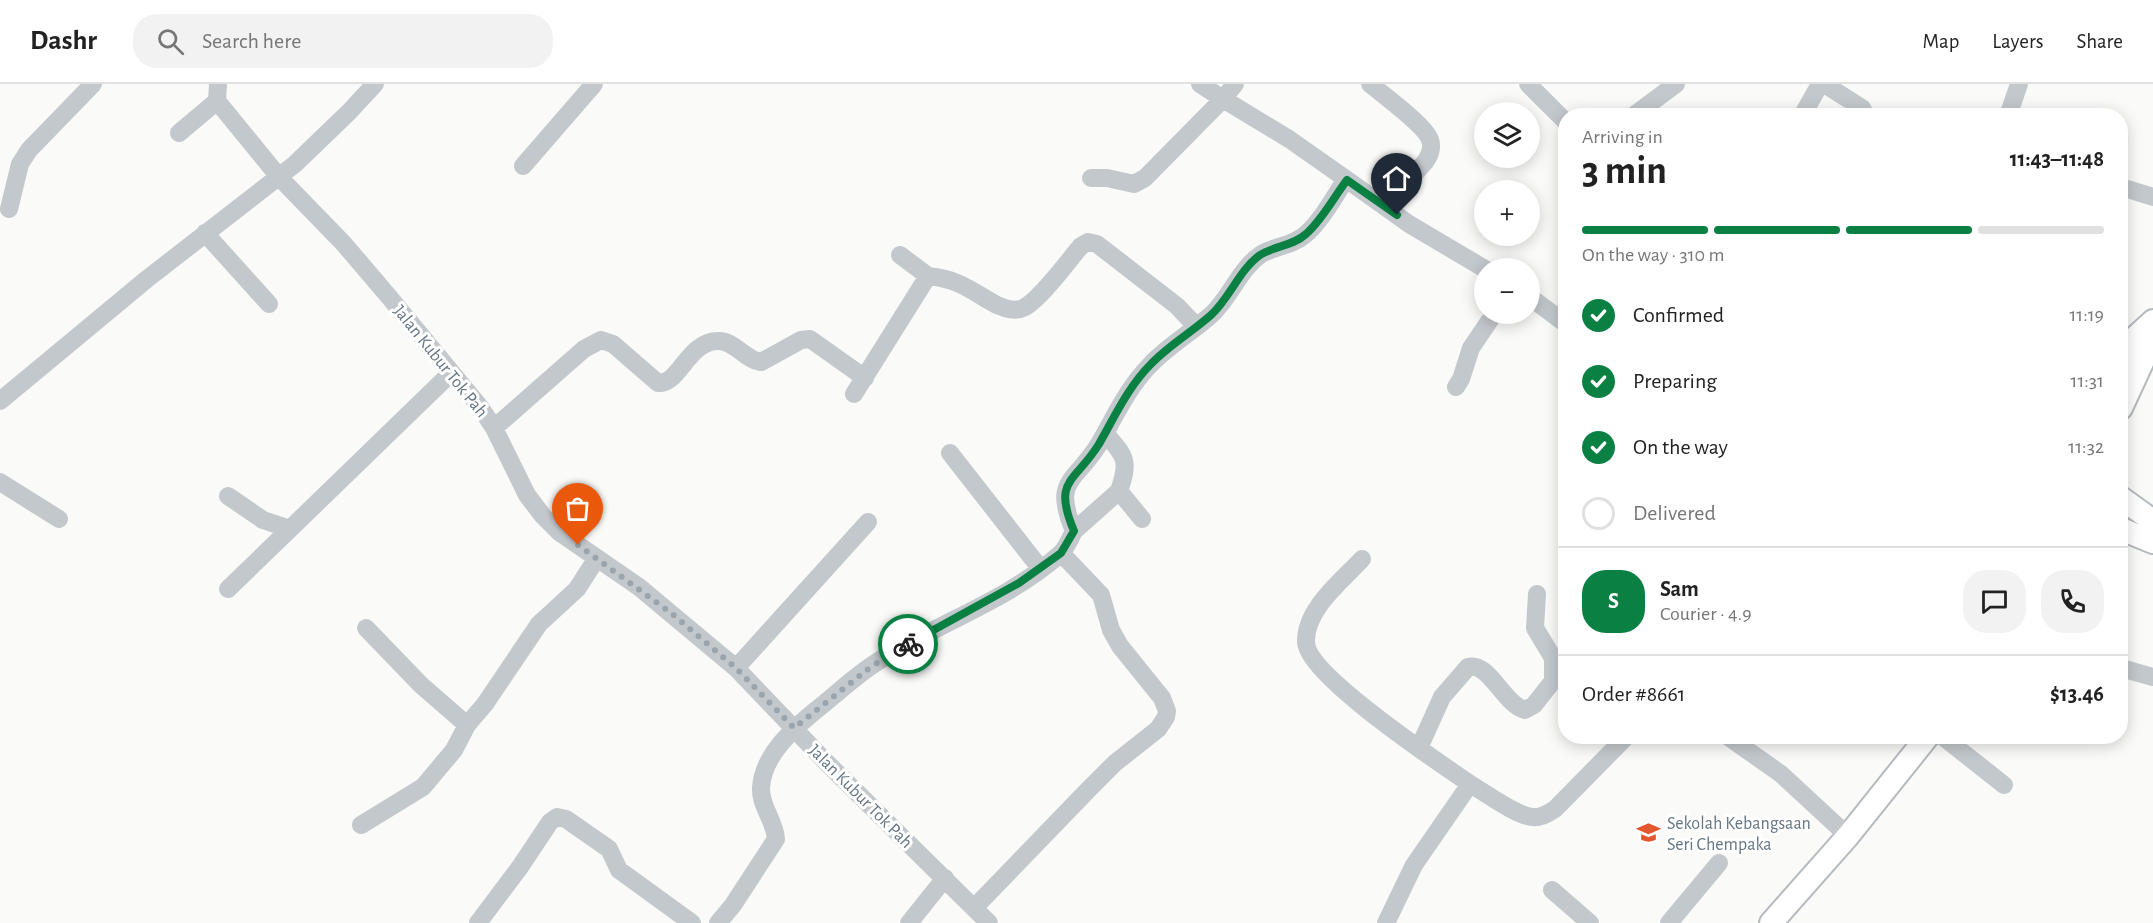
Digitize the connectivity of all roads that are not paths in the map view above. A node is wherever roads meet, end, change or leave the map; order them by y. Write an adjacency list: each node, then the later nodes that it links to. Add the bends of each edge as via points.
1 (93, 84): 26 (street, via 29,150 21,164)
2 (375, 84): 20 (street)
3 (594, 84): 19 (street)
4 (1200, 84): 12 (street)
5 (1235, 84): 12 (street)
6 (1370, 84): 25 (street, via 1424,130 1431,142 1430,156)
7 (1528, 84): 17 (street)
8 (1676, 84): 13 (street)
9 (1822, 84): 14 (street); 15 (street)
10 (2019, 84): 16 (street)
11 (218, 93): 18 (street); 20 (street, Jalan Kubur Tok Pah)
12 (1223, 99): 21 (street, via 1134,184); 22 (street)
13 (1644, 108)
14 (1807, 108)
15 (1862, 108)
16 (2011, 108)
17 (1558, 114)
18 (179, 133)
19 (523, 166)
20 (279, 177): 27 (street); 39 (street, Jalan Kubur Tok Pah, via 344,244)
21 (1091, 178)
22 (1347, 180): 25 (street); 36 (street, via 1308,233 1261,255 1212,314)
23 (2128, 189): 24 (street)
24 (2153, 197)
25 (1385, 207): 29 (street)
26 (9, 209)
27 (205, 233): 31 (street); 44 (street)
28 (900, 255): 30 (street)
29 (1474, 262)
30 (928, 276): 36 (street, via 951,279 994,304 1022,309 1081,246 1093,242 1168,299); 40 (street)
31 (269, 304)
32 (1540, 304): 33 (street)
33 (1558, 318)
34 (2153, 321): 38 (main road)
35 (1487, 324): 41 (street, via 1471,348)
36 (1196, 326): 46 (street, via 1150,364 1128,392)
37 (2153, 328): 42 (main road)
38 (2128, 343)
39 (451, 373): 45 (street, Jalan Kubur Tok Pah); 56 (street)
40 (865, 378): 43 (street); 45 (street, via 810,339 760,362 720,340 698,347 671,379 658,383 613,345 601,340 584,349)
41 (1456, 387)
42 (2128, 393)
43 (854, 394)
44 (0, 401)
45 (494, 428): 61 (street, Jalan Kubur Tok Pah, via 527,495 543,516)
46 (1105, 433): 49 (street, via 1125,461); 57 (street, via 1064,493 1065,510)
47 (950, 453): 63 (street)
48 (0, 482): 52 (street)
49 (1119, 491): 53 (street); 57 (street)
50 (228, 496): 56 (street, via 263,520)
51 (2128, 503): 54 (main road)
52 (59, 519)
53 (1142, 519)
54 (2153, 521)
55 (868, 522): 67 (street)
56 (290, 529): 64 (street)
57 (1074, 531): 60 (street)
58 (2128, 532): 59 (main road)
59 (2153, 542)
60 (1061, 553): 63 (street); 86 (street, via 1101,595 1111,630 1162,698 1166,717 1158,729 1115,763)
61 (597, 558): 67 (street, Jalan Kubur Tok Pah, via 639,587); 72 (street, via 577,589 539,624)
62 (1362, 559): 78 (street, via 1316,610 1305,644 1340,688)
63 (1040, 568): 73 (street, via 872,666)
64 (228, 590)
65 (1537, 594): 70 (street, via 1535,628 1553,658)
66 (366, 628): 72 (street, via 421,685)
67 (736, 668): 73 (street, Jalan Kubur Tok Pah)
68 (2128, 670): 69 (street)
69 (2153, 677)
70 (1558, 678)
71 (1558, 687): 78 (street, via 1525,710 1516,706 1482,670 1468,667 1443,697)
72 (467, 725): 81 (street, via 454,750 423,787)
73 (794, 728): 84 (street, Jalan Kubur Tok Pah); 89 (street, via 767,766 761,786 776,839)
74 (1618, 744): 79 (street, via 1544,816 1523,815)
75 (1738, 744): 82 (street, via 1781,774)
76 (1922, 744): 82 (main road)
77 (1951, 744): 80 (street)
78 (1419, 747): 79 (street)
79 (1470, 784): 92 (street, via 1414,865)
80 (2004, 785)
81 (361, 825)
82 (1848, 836): 95 (main road)
83 (1719, 863): 94 (street)
84 (945, 878): 86 (street, Jalan Kubur Tok Pah); 90 (street)
85 (1552, 890): 93 (street)
86 (974, 908): 91 (street, Jalan Kubur Tok Pah)
87 (478, 923): 88 (street, via 550,822 562,817 609,849 619,870)
88 (692, 923)
89 (718, 923)
90 (909, 923)
91 (989, 923)
92 (1386, 923)
93 (1590, 923)
94 (1669, 923)
95 (1771, 923)

